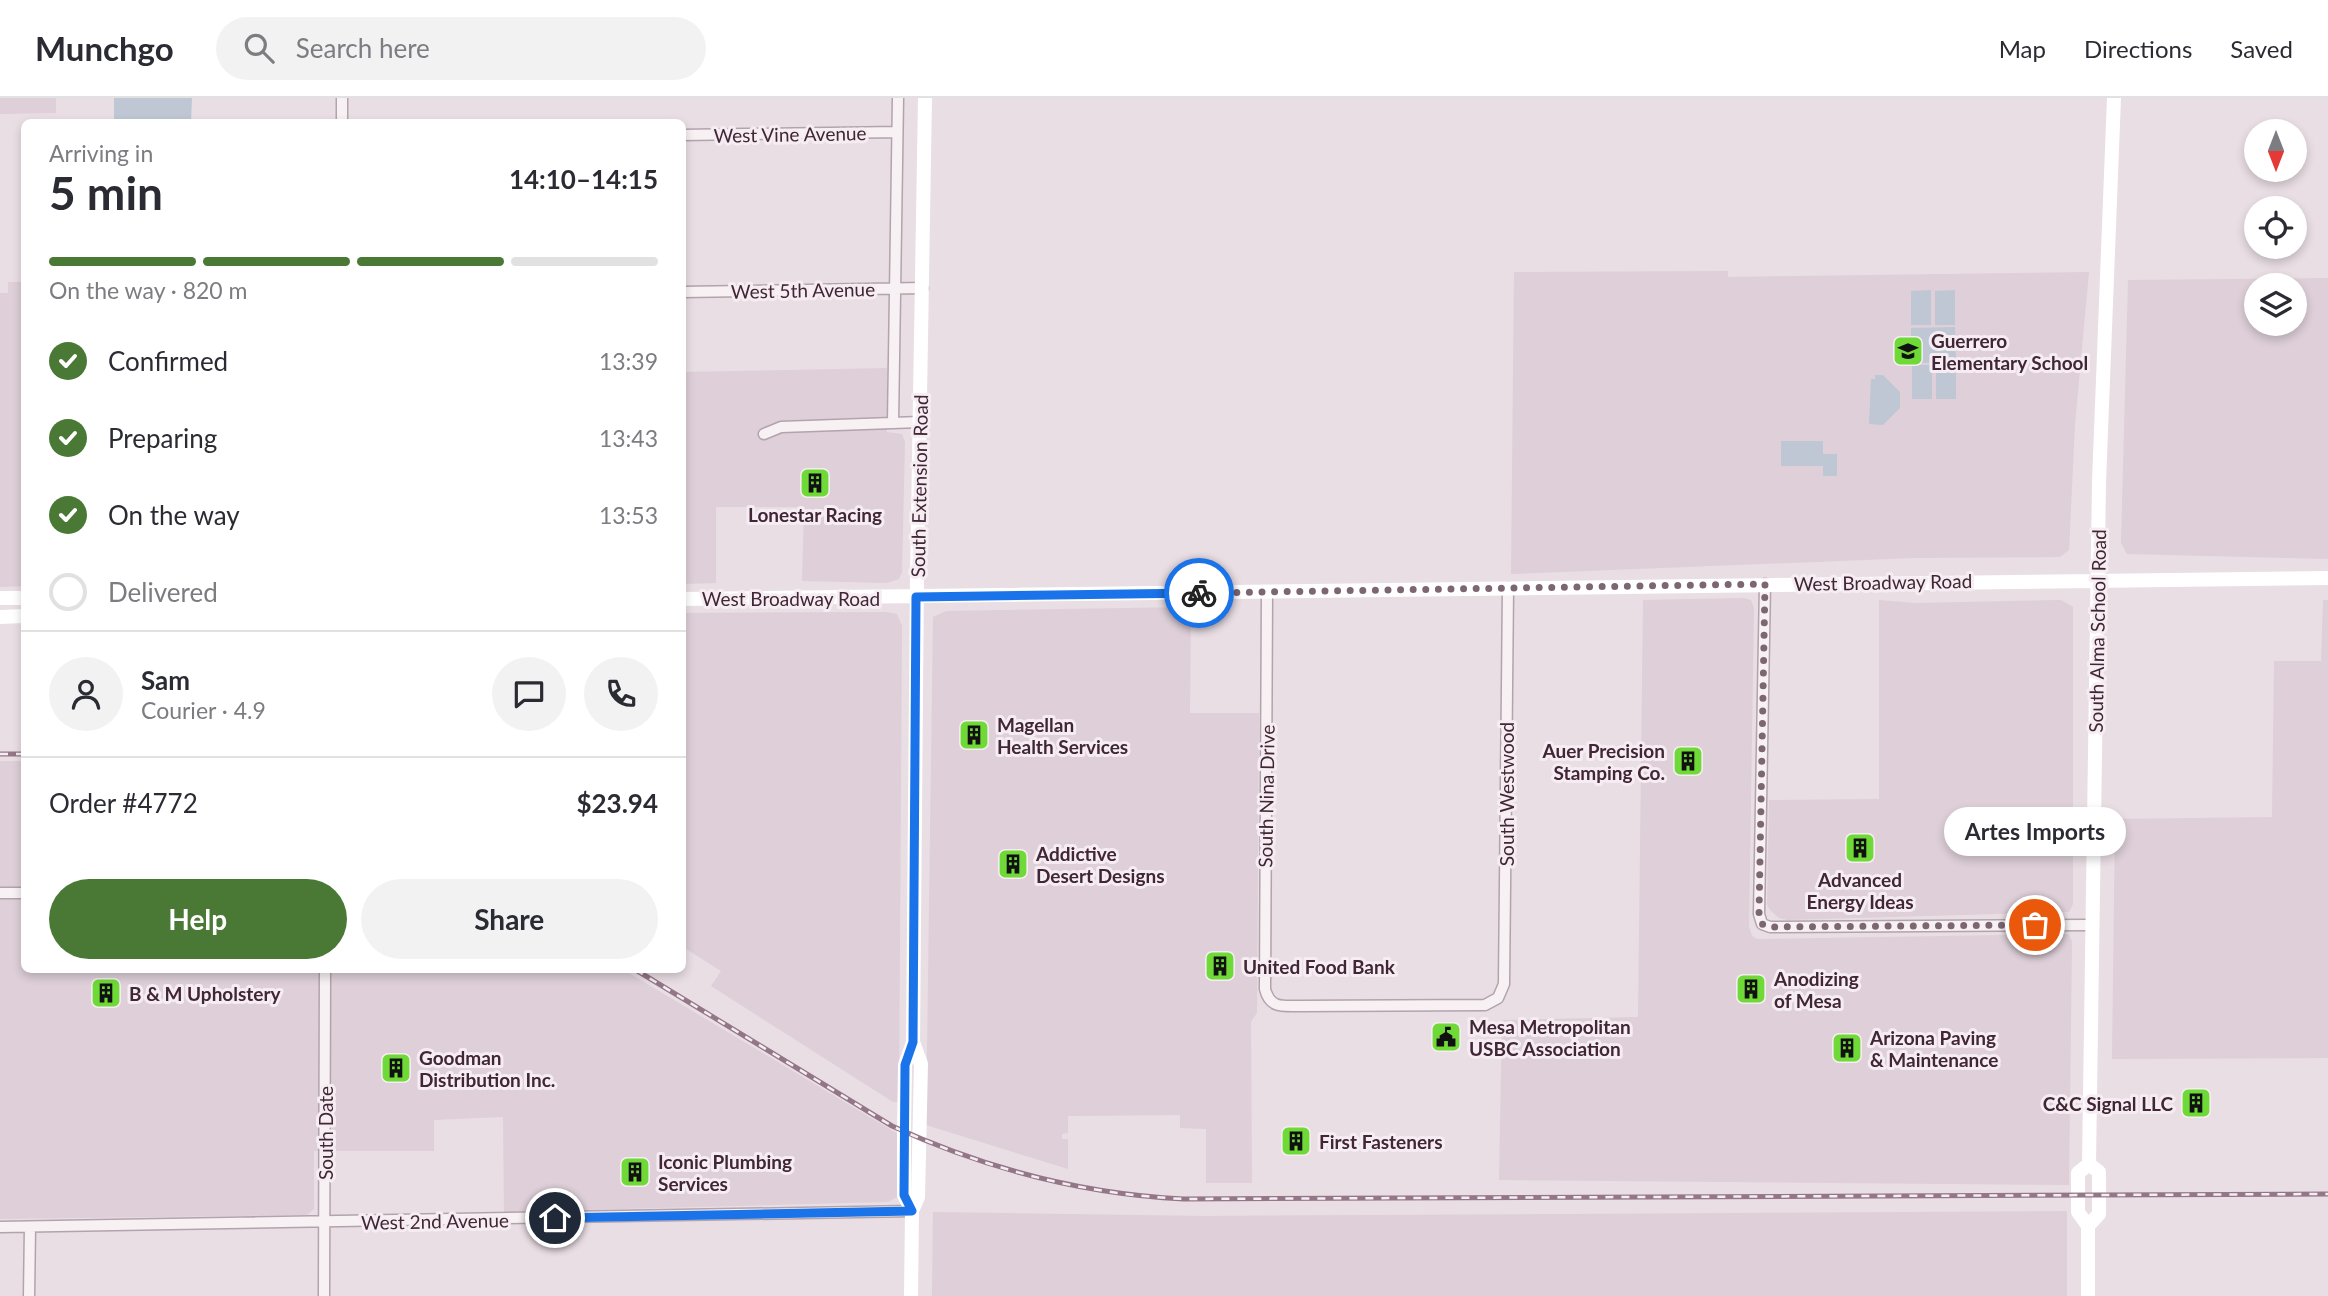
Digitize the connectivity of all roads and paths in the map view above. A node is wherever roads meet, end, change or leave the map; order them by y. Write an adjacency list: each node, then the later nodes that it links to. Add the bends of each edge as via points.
1 (342, 98): 5 (street)
2 (898, 98): 6 (street, South Extension Road)
3 (925, 98): 9 (main road, South Extension Road)
4 (2113, 98): 15 (main road, South Alma School Road)
5 (342, 119)
6 (897, 132): 7 (street, West Vine Avenue); 8 (street, South Extension Road)
7 (686, 135)
8 (895, 288): 9 (street, West 5th Avenue); 10 (street, West 5th Avenue); 12 (street, South Extension Road)
9 (923, 288): 11 (main road, South Extension Road)
10 (686, 292)
11 (920, 422): 12 (street); 19 (main road, South Extension Road)
12 (893, 423): 13 (street, via 782,427)
13 (764, 434)
14 (2328, 578): 15 (main road, West Broadway Road)
15 (2097, 579): 16 (main road, West Broadway Road); 27 (main road, South Alma School Road)
16 (1765, 584): 17 (main road, West Broadway Road); 27 (street, via 1762,924)
17 (1507, 588): 18 (main road, West Broadway Road); 29 (street, South Westwood, via 1504,984 1498,998 1485,1004 1370,1006 1274,1005)
18 (1267, 592): 19 (main road, West Broadway Road); 29 (street, South Nina Drive)
19 (916, 597): 22 (main road, West Broadway Road); 31 (main road, South Extension Road, via 913,1042 921,1064 918,1197)
20 (0, 598): 21 (main road)
21 (21, 598)
22 (686, 599)
23 (21, 616): 24 (main road)
24 (0, 617)
25 (0, 893): 26 (street)
26 (21, 893)
27 (2092, 925): 30 (main road, South Alma School Road)
28 (325, 973): 32 (street, South Date)
29 (1267, 999)
30 (2089, 1164): 33 (main road, South Alma School Road, via 2078,1173 2078,1212); 33 (main road, South Alma School Road, via 2099,1172 2099,1214)
31 (912, 1211): 32 (street, West 2nd Avenue); 38 (main road, South Extension Road)
32 (325, 1223): 35 (street, West 2nd Avenue); 37 (street, South Date)
33 (2088, 1226): 39 (main road, South Alma School Road)
34 (0, 1227): 35 (street, West 2nd Avenue)
35 (30, 1227): 36 (street)
36 (29, 1296)
37 (324, 1296)
38 (911, 1296)
39 (2088, 1296)

